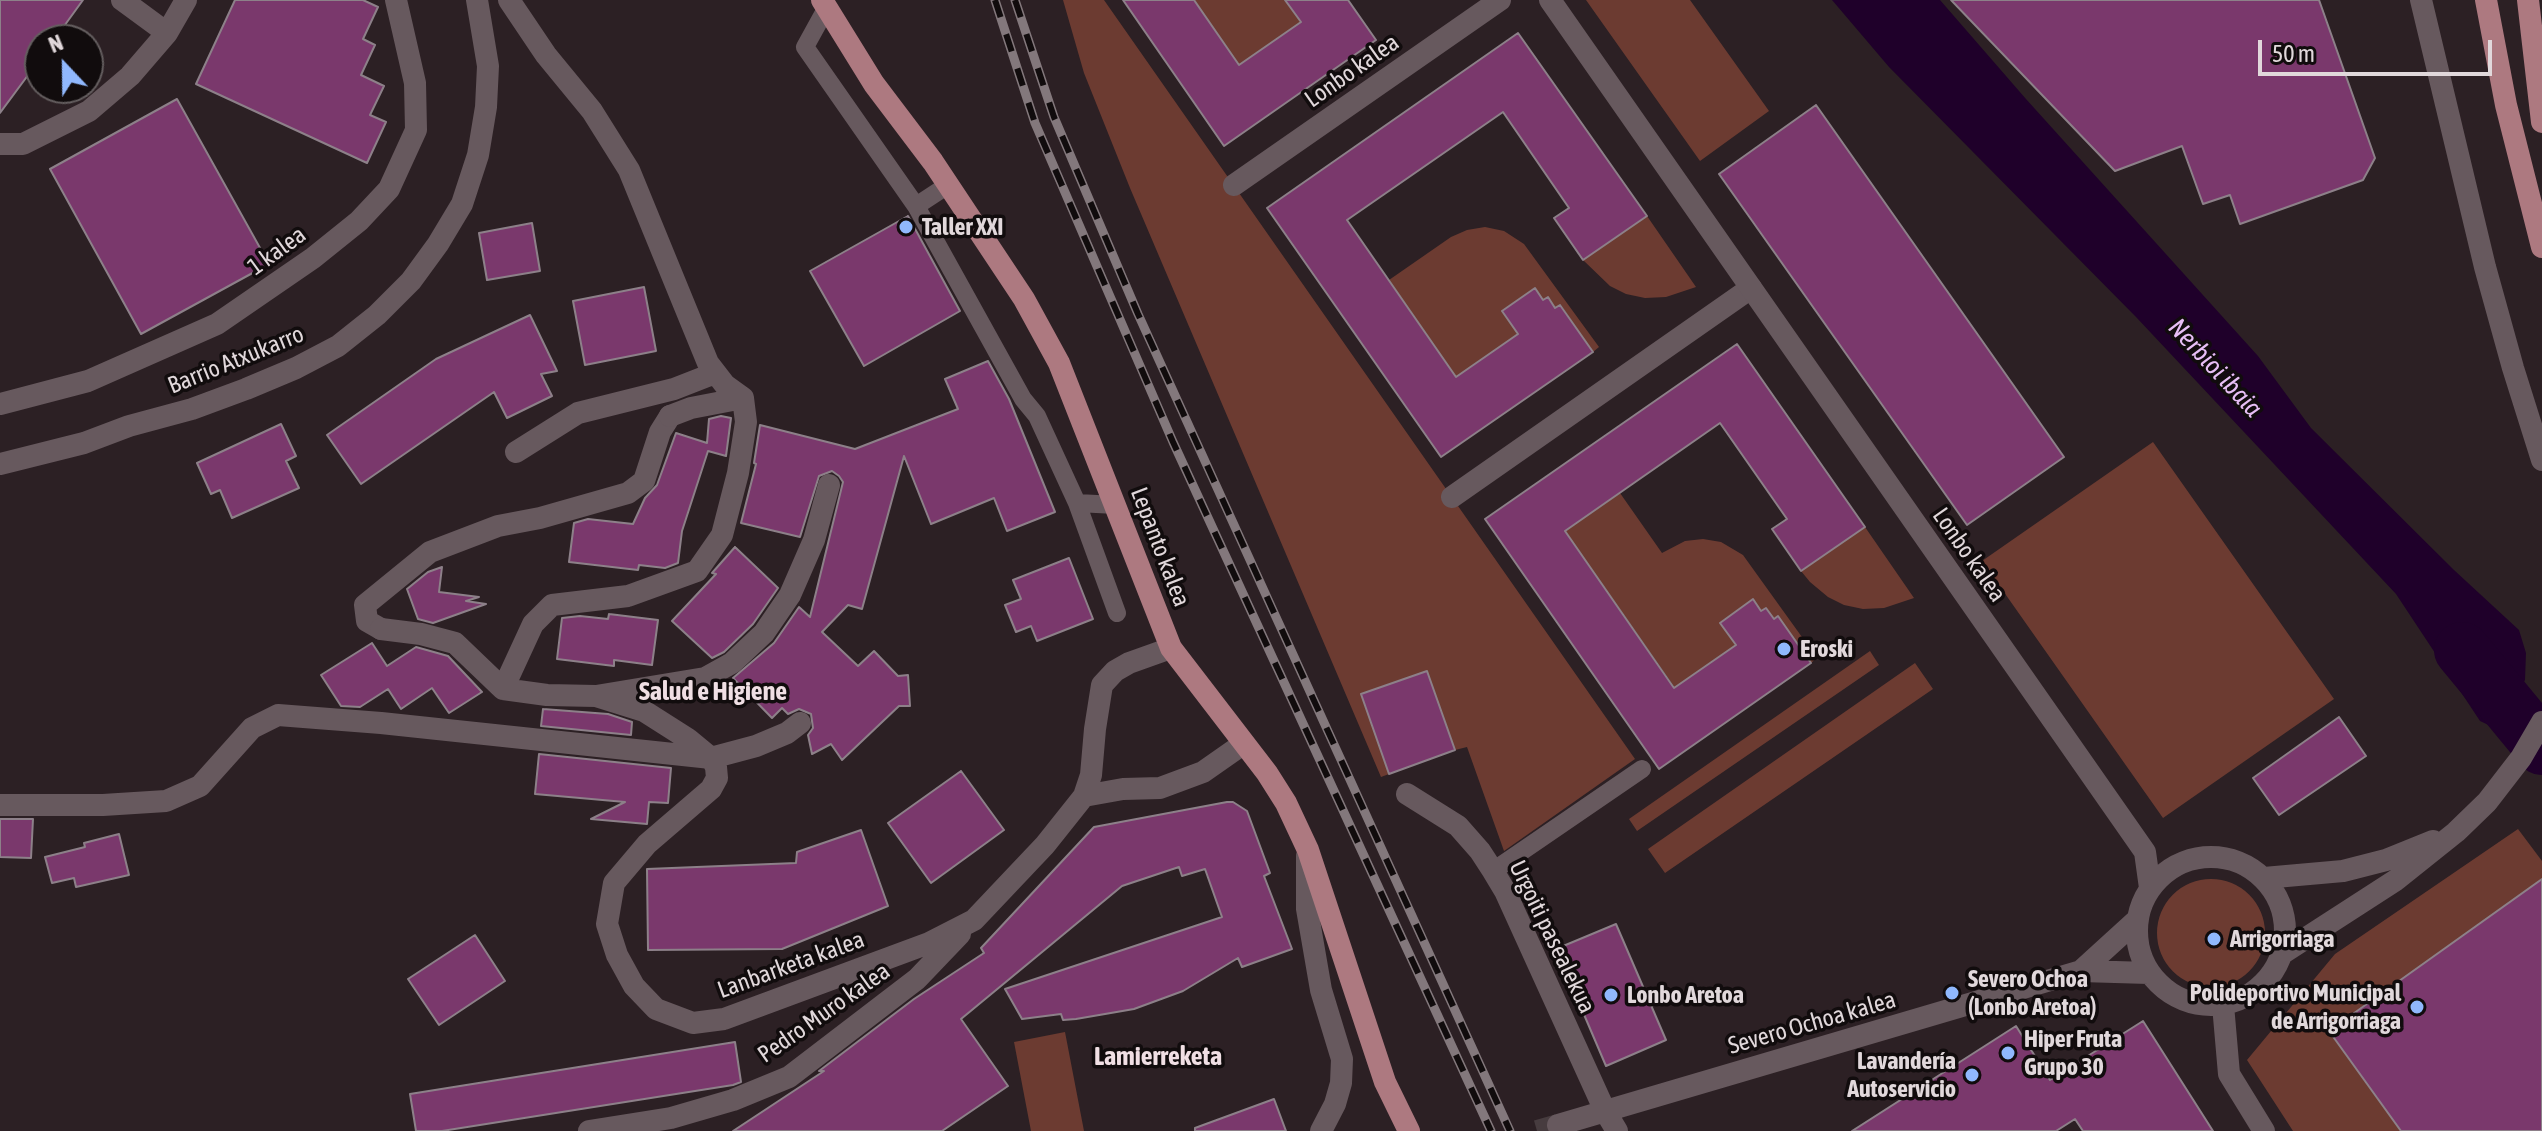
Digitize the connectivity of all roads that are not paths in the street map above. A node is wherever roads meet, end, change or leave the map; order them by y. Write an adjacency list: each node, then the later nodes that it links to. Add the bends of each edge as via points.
1 (122, 0): 12 (street)
2 (186, 0): 12 (street)
3 (396, 0): 22 (street, 1 kalea, via 415,83 416,130 389,189 359,221 217,324 88,381)
4 (477, 0): 25 (street, Barrio Atxukarro, via 488,66 478,155 462,204 438,244 377,315 338,346 246,389 84,443)
5 (509, 0): 20 (street, via 629,170)
6 (1500, 0): 16 (street, Lonbo kalea)
7 (1550, 0): 19 (street, Lonbo kalea)
8 (2421, 0): 24 (street, via 2485,267)
9 (2486, 0): 18 (main road)
10 (2528, 0): 13 (main road)
11 (825, 4): 15 (main road, Lepanto kalea, via 874,84); 17 (lane, via 805,47)
12 (167, 33): 14 (street, via 130,76 89,111 23,144)
13 (2542, 122)
14 (0, 144)
15 (948, 185): 17 (lane); 29 (main road, Lepanto kalea, via 1024,299 1059,363)
16 (1234, 185)
17 (916, 206): 28 (lane, via 1037,416)
18 (2542, 247)
19 (1751, 288): 27 (street); 46 (street, Lonbo kalea)
20 (715, 373): 21 (street); 23 (street, via 578,413)
21 (743, 398): 32 (street, via 746,422 722,535 697,571 628,596 552,605 533,624); 32 (street, via 670,416 644,481 628,493 498,526 430,552 365,605 367,621 381,629 455,643)
22 (0, 404)
23 (516, 452)
24 (2542, 460)
25 (0, 464)
26 (829, 485): 33 (street, via 814,540 790,595 764,633 732,663 705,678)
27 (1452, 497)
28 (1077, 503): 29 (lane); 30 (lane)
29 (1116, 505): 31 (main road, Lepanto kalea)
30 (1117, 613)
31 (1171, 648): 36 (main road, Lepanto kalea); 37 (street, Lanbarketa kalea, via 1122,667 1102,685)
32 (503, 689): 33 (street)
33 (596, 696): 38 (street, via 644,711)
34 (2542, 722): 44 (street, via 2496,791)
35 (800, 723): 38 (street, via 756,746)
36 (1243, 744): 40 (street, via 1203,772 1160,788); 45 (main road, Lepanto kalea, via 1286,803)
37 (1094, 756): 40 (street); 42 (street, Lanbarketa kalea)
38 (711, 758): 43 (street, via 278,715 252,728 200,786 166,801); 51 (street, Lanbarketa kalea, via 717,778 711,789 647,844 614,883 607,924 617,955 634,986 656,1009 693,1023 724,1019 929,943)
39 (1642, 769): 48 (lane)
40 (1123, 789): 42 (street)
41 (1407, 794): 48 (street, Urgoiti pasealekua, via 1458,826)
42 (1084, 796): 51 (street, Lanbarketa kalea)
43 (0, 805)
44 (2456, 832): 49 (street, via 2357,867); 53 (street, via 2396,880)
45 (1308, 850): 60 (street, via 1307,909 1321,990 1342,1059 1335,1104); 61 (main road, Lepanto kalea, via 1385,1082)
46 (2145, 852): 47 (street); 50 (street, Lonbo kalea)
47 (2177, 865): 49 (street, via 2213,857 2249,867); 50 (street)
48 (1493, 871): 57 (street, Urgoiti pasealekua)
49 (2264, 878): 53 (street, via 2284,913)
50 (2150, 888): 52 (street)
51 (974, 920): 59 (street, Pedro Muro kalea, via 917,979 789,1077 671,1118)
52 (2137, 920): 54 (street, Severo Ochoa kalea); 55 (street, via 2136,937)
53 (2283, 953): 56 (street, via 2261,987)
54 (2081, 971): 55 (street, Severo Ochoa kalea); 57 (street, Severo Ochoa kalea)
55 (2149, 973): 56 (street, via 2181,1000)
56 (2223, 1005): 63 (street, via 2229,1074)
57 (1605, 1111): 58 (street, Severo Ochoa kalea); 62 (street, Urgoiti pasealekua)
58 (1558, 1125)
59 (589, 1131)
60 (1321, 1131)
61 (1409, 1131)
62 (1617, 1131)
63 (2264, 1131)

